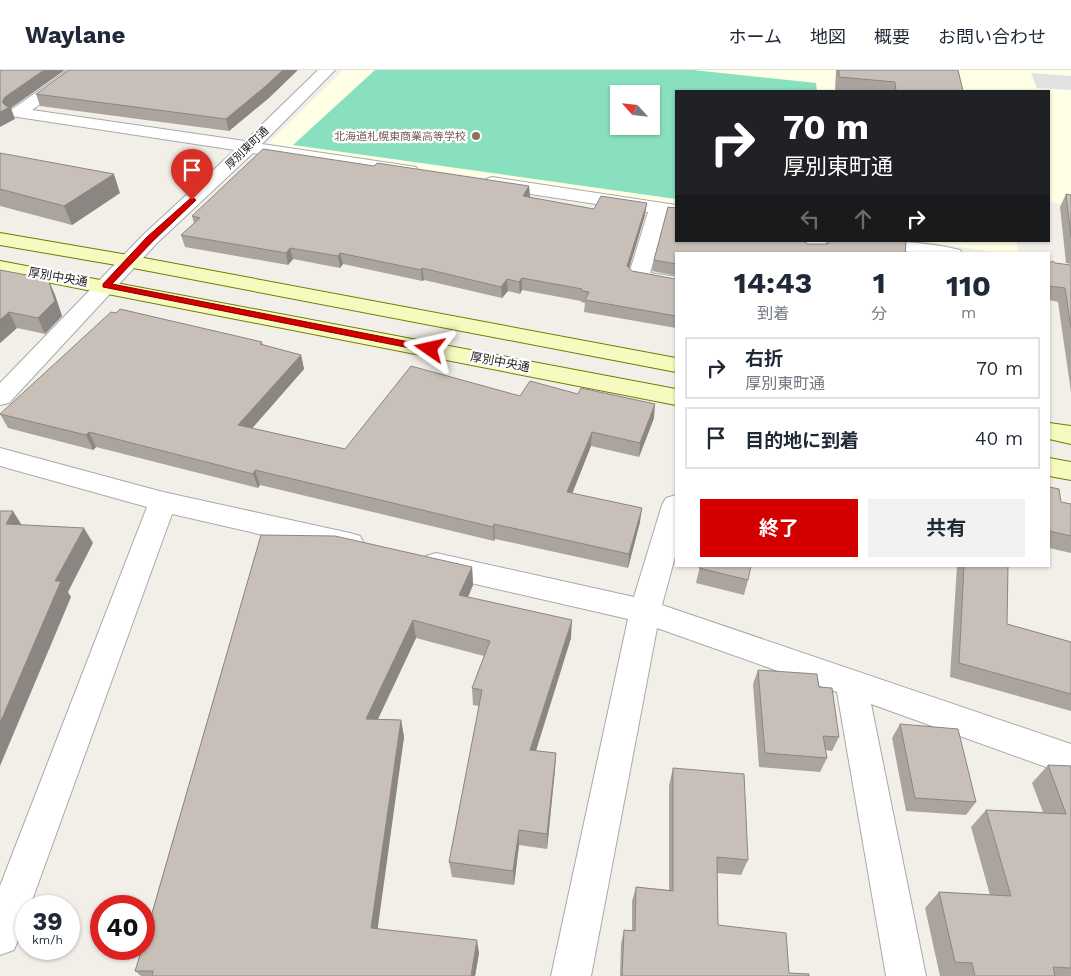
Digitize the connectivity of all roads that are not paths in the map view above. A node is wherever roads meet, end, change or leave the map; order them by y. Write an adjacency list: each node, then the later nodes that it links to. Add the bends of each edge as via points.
1 (78, 70): 3 (street, via 17,113)
2 (326, 70): 3 (street, 厚別東町通)
3 (249, 147): 4 (street); 10 (street, 厚別東町通)
4 (425, 173)
5 (474, 180): 6 (street)
6 (668, 210): 12 (street, via 638,277)
7 (0, 239): 10 (street)
8 (880, 242): 9 (street)
9 (941, 252)
10 (128, 261): 13 (street, 厚別東町通); 14 (street)
11 (0, 267): 13 (street, 厚別中央通)
12 (675, 284)
13 (106, 286): 15 (street, 厚別東町通); 16 (street, 厚別中央通)
14 (675, 364)
15 (0, 397)
16 (675, 397)
17 (1050, 432): 18 (street)
18 (1071, 435)
19 (0, 457): 22 (street)
20 (1050, 467): 21 (street)
21 (1071, 471)
22 (163, 502): 24 (street); 29 (street)
23 (675, 508): 26 (street)
24 (375, 550)
25 (414, 559): 26 (street)
26 (645, 611): 27 (street); 30 (street)
27 (851, 683): 28 (street); 31 (street)
28 (1071, 760)
29 (0, 936)
30 (571, 976)
31 (906, 976)

